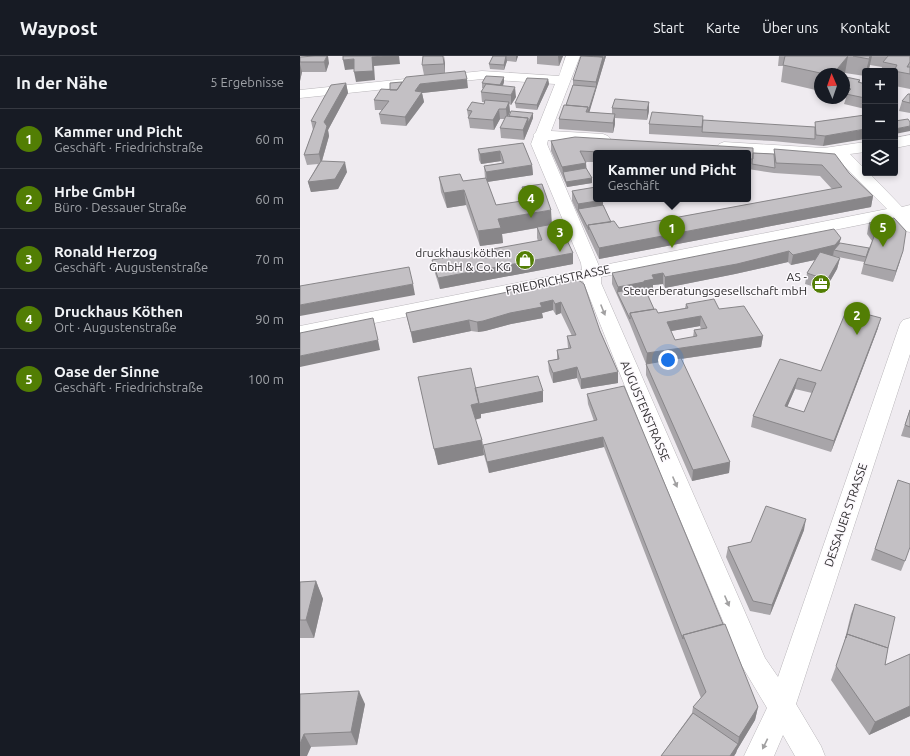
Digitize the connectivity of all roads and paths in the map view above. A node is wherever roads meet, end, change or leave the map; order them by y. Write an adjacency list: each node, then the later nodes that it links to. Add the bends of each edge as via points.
1 (573, 56): 2 (street, AUGUSTENSTRASSE)
2 (564, 80): 3 (street, via 482,75); 4 (street, AUGUSTENSTRASSE)
3 (300, 94)
4 (541, 136): 5 (street); 13 (street, AUGUSTENSTRASSE, via 539,144 542,154 590,263)
5 (620, 140)
6 (910, 140): 7 (street)
7 (898, 142)
8 (706, 146): 10 (street)
9 (862, 148): 10 (street)
10 (839, 152): 11 (street)
11 (904, 212): 12 (street); 13 (street, FRIEDRICHSTRASSE)
12 (910, 227)
13 (591, 274): 15 (street, FRIEDRICHSTRASSE); 16 (street, AUGUSTENSTRASSE, one-way to 16, via 592,283 655,434 755,666)
14 (910, 324): 16 (street, DESSAUER STRASSE)
15 (300, 332)
16 (782, 706): 17 (street, DESSAUER STRASSE, one-way to 17); 18 (street, AUGUSTENSTRASSE)
17 (758, 756)
18 (811, 756)

